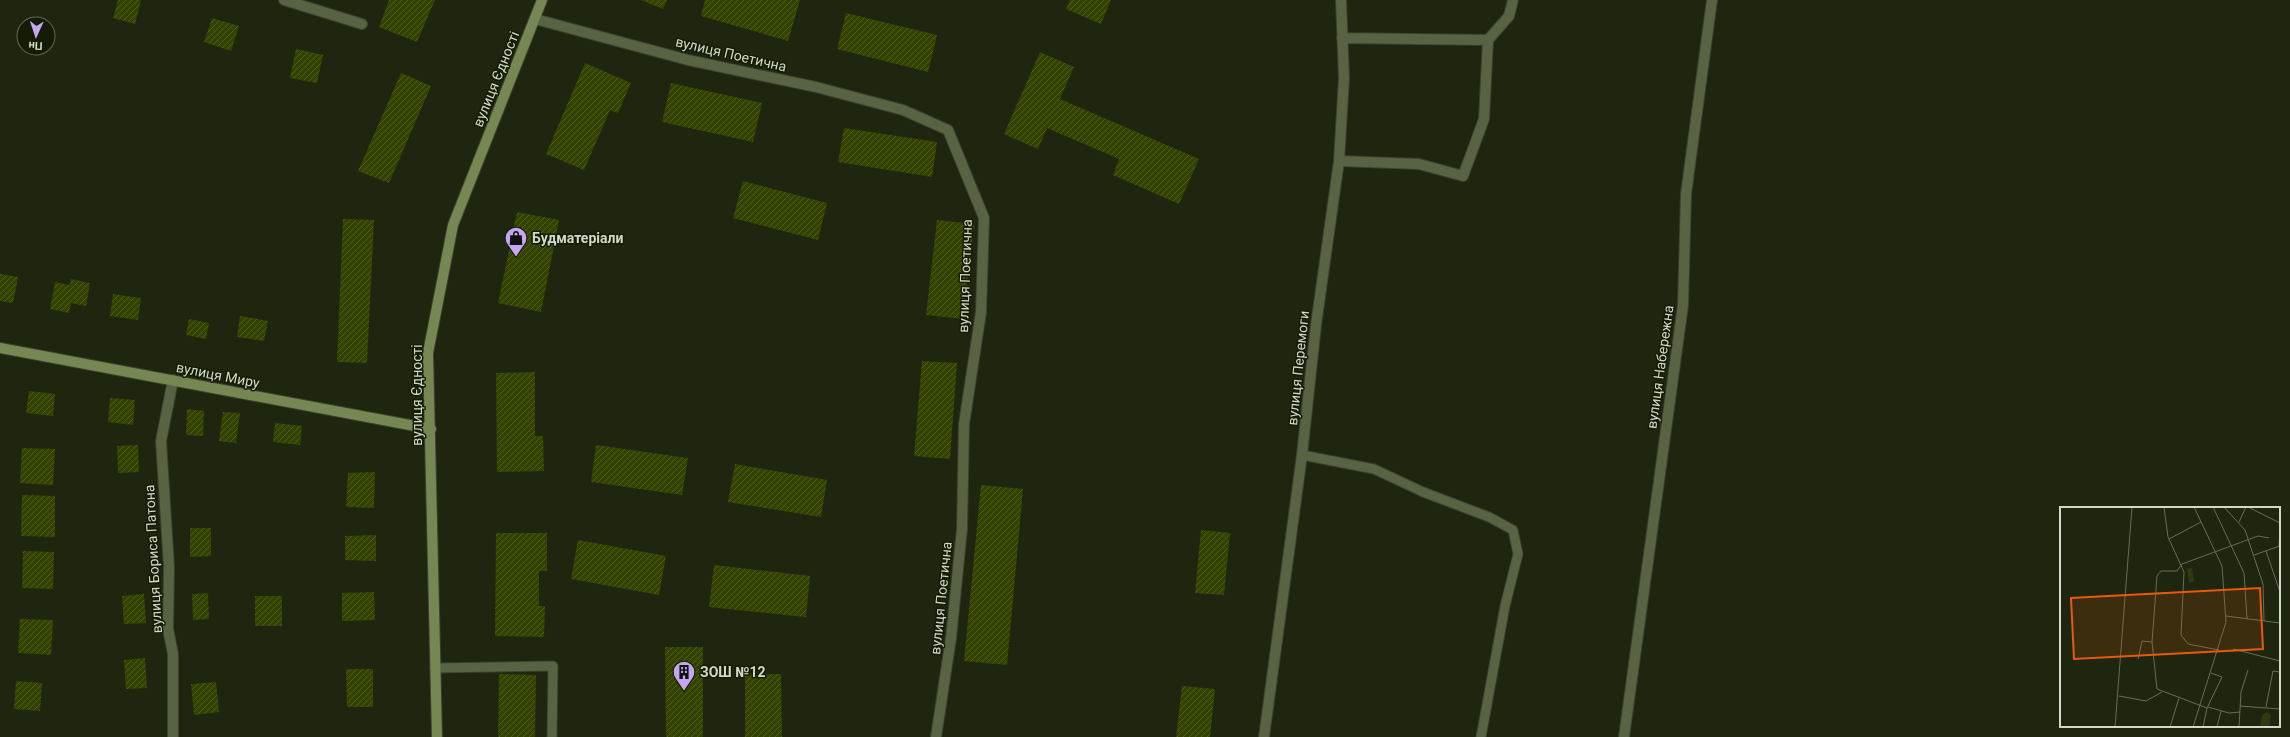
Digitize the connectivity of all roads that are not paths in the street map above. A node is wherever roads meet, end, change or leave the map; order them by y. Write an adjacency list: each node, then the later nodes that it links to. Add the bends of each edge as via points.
1 (284, 0): 7 (street)
2 (542, 0): 6 (street, вулиця Єдності)
3 (1341, 0): 8 (street, вулиця Перемоги)
4 (1513, 0): 9 (street, via 1509,16)
5 (1712, 0): 22 (street, вулиця Набережна, via 1686,194 1683,305)
6 (535, 19): 13 (street, вулиця Єдності, via 453,225 428,353); 19 (street, вулиця Поетична, via 688,60 816,87 903,110 948,130 984,218 981,312 964,424 962,529 952,638)
7 (362, 24)
8 (1342, 38): 9 (street); 10 (street, вулиця Перемоги, via 1344,78)
9 (1488, 40): 10 (street, via 1484,119 1463,176 1419,164)
10 (1339, 161): 14 (street, вулиця Перемоги, via 1316,325)
11 (0, 348): 12 (street, вулиця Миру)
12 (172, 380): 13 (street, вулиця Миру); 16 (street, вулиця Бориса Патона, via 161,441 169,567 168,629 173,654)
13 (431, 429): 15 (street, вулиця Єдності)
14 (1302, 455): 20 (street, вулиця Перемоги); 21 (lane, via 1374,469 1423,492 1489,517 1513,530 1518,554 1505,606)
15 (435, 668): 17 (street, вулиця Єдності); 18 (lane, via 553,666)
16 (174, 737)
17 (436, 737)
18 (552, 737)
19 (936, 737)
20 (1264, 737)
21 (1481, 737)
22 (1624, 737)

